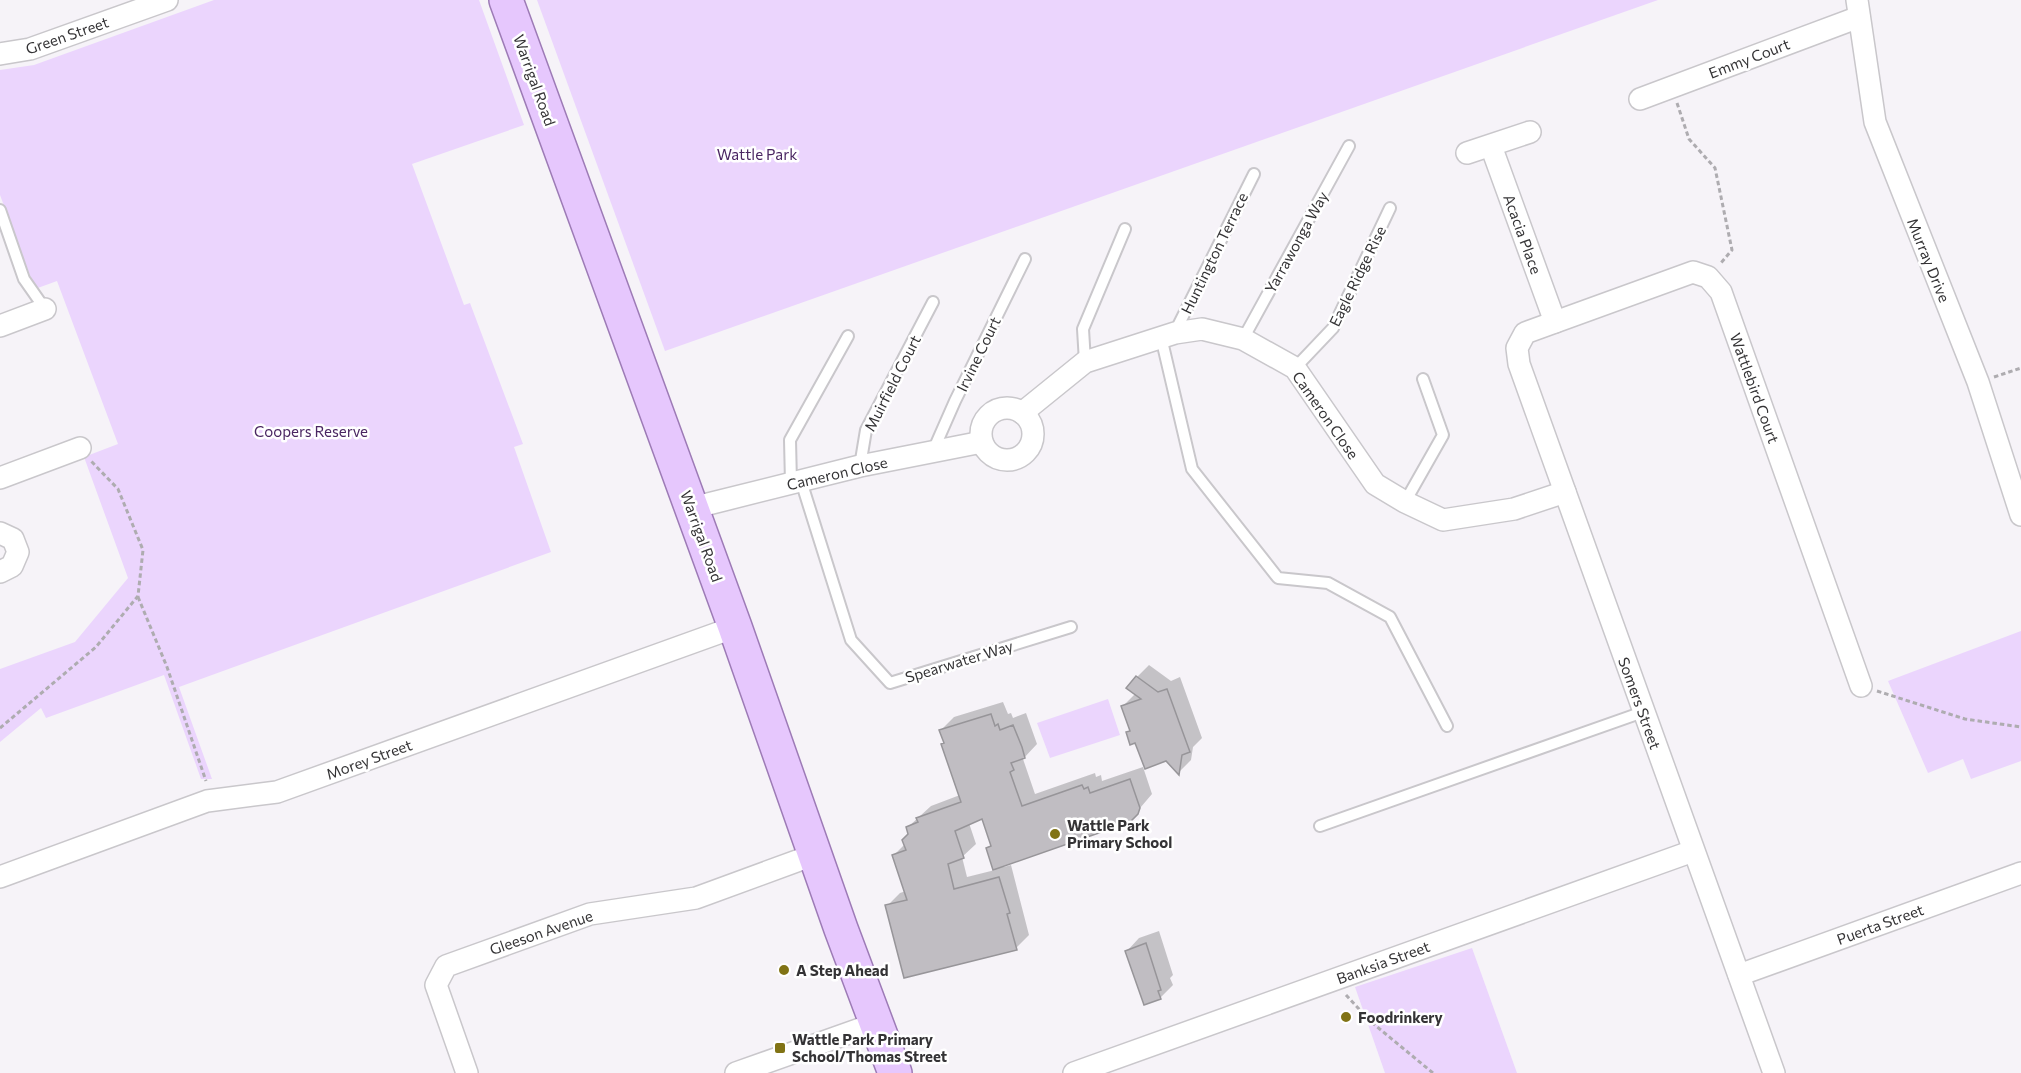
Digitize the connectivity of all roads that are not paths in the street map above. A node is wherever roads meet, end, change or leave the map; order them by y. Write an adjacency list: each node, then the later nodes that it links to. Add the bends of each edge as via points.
1 (167, 0): 4 (street, Green Street, via 30,49)
2 (506, 0): 34 (main road, Warrigal Road)
3 (1858, 8): 5 (street, Emmy Court); 35 (street, Murray Drive, via 1875,122 1978,382)
4 (0, 54)
5 (1640, 99)
6 (1530, 132): 8 (street)
7 (1349, 146): 21 (lane, Yarrawonga Way)
8 (1491, 146): 9 (street); 17 (street, Acacia Place)
9 (1467, 153)
10 (1254, 174): 19 (lane, Huntington Terrace)
11 (1390, 208): 23 (lane, Eagle Ridge Rise, via 1333,328)
12 (0, 210): 16 (lane, via 24,279)
13 (1125, 229): 22 (lane, via 1083,329)
14 (1025, 259): 28 (lane, Irvine Court)
15 (933, 302): 29 (lane, Muirfield Court, via 867,430)
16 (45, 309): 18 (street)
17 (1555, 322): 32 (street, Somers Street, via 1525,333 1517,348 1519,364); 40 (street, Wattlebird Court, via 1693,272 1708,277 1722,292)
18 (0, 326)
19 (1168, 335): 21 (street, Cameron Close, via 1202,329); 22 (street, Cameron Close); 42 (lane, via 1192,469 1278,578 1328,583 1390,617)
20 (848, 336): 31 (lane, via 790,440)
21 (1243, 339): 23 (street, Cameron Close)
22 (1085, 362): 25 (street, Cameron Close)
23 (1295, 368): 33 (street, Cameron Close, via 1375,484)
24 (1423, 379): 33 (lane, via 1443,435)
25 (1022, 413): 26 (street, via 1007,408 992,413 982,426); 26 (street, via 1034,432 1026,453 1018,459 1000,460)
26 (982, 442): 28 (street, Cameron Close)
27 (80, 448): 30 (street)
28 (933, 451): 29 (street, Cameron Close)
29 (860, 466): 31 (street, Cameron Close)
30 (0, 478)
31 (796, 482): 34 (street, Cameron Close); 39 (lane, Spearwater Way, via 851,640 890,683)
32 (1565, 492): 33 (street, Cameron Close, via 1514,509 1443,520); 41 (street, Somers Street)
33 (1405, 502)
34 (692, 508): 38 (main road, Warrigal Road)
35 (2021, 515)
36 (0, 532): 37 (street, via 13,539 18,552 12,566)
37 (0, 572)
38 (735, 627): 45 (main road, Warrigal Road); 47 (street, Morey Street, via 277,792 207,801)
39 (1071, 627)
40 (1861, 686)
41 (1643, 712): 43 (lane); 44 (street, Somers Street)
42 (1447, 726)
43 (1320, 826)
44 (1693, 851): 48 (street, Somers Street); 53 (street, Banksia Street)
45 (816, 854): 49 (main road, Warrigal Road); 50 (street, Gleeson Avenue, via 696,898 590,914 446,966 436,986)
46 (2021, 873): 48 (street, Puerta Street)
47 (0, 877)
48 (1738, 975): 54 (street, Somers Street)
49 (877, 1023): 51 (street); 52 (main road, Warrigal Road)
50 (467, 1073)
51 (736, 1073)
52 (895, 1073)
53 (1074, 1073)
54 (1774, 1073)

